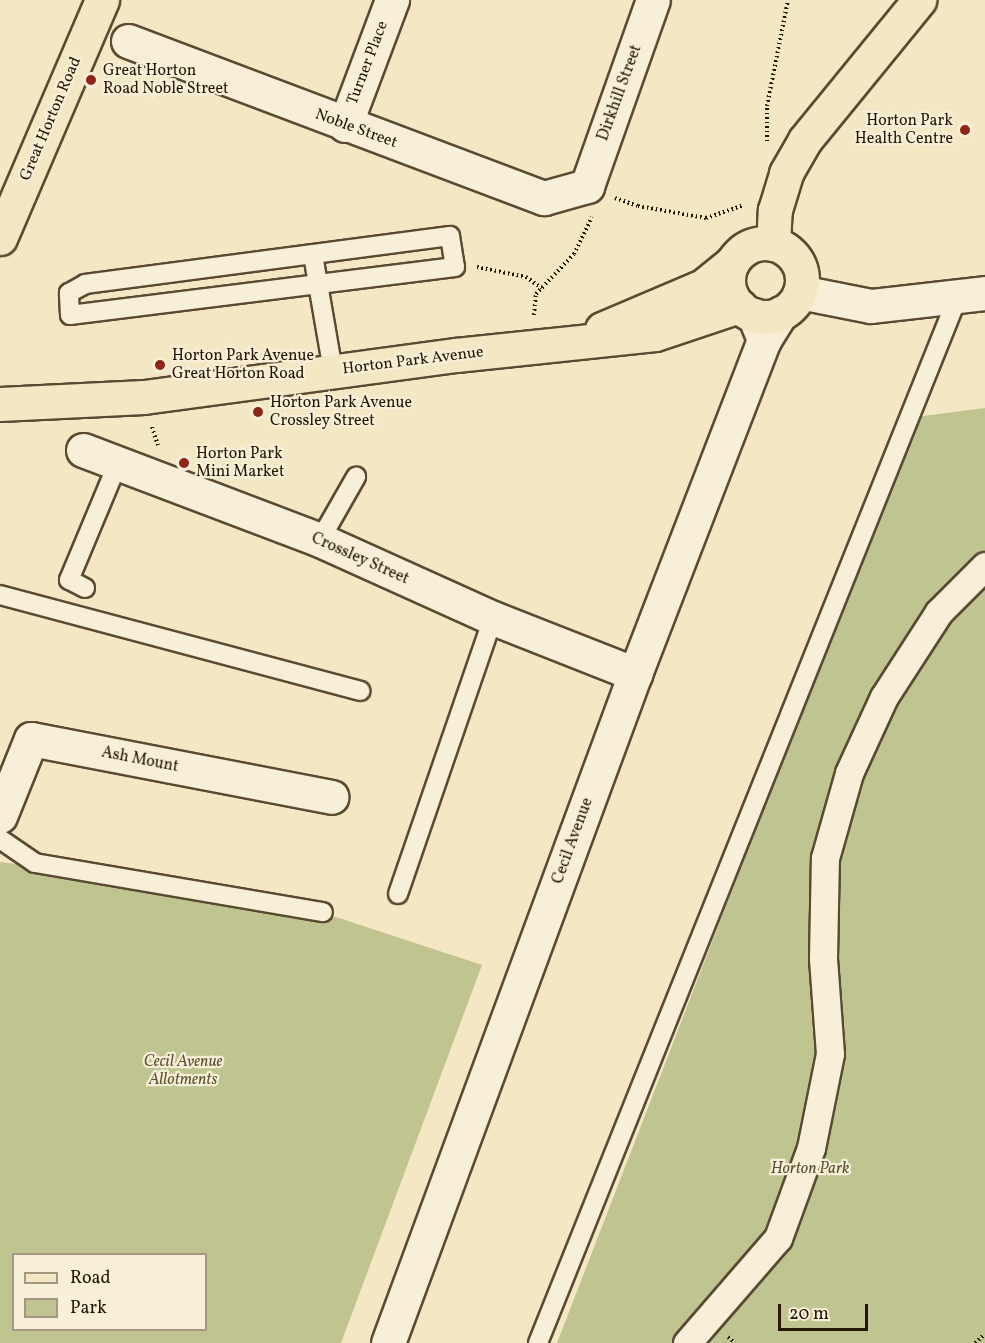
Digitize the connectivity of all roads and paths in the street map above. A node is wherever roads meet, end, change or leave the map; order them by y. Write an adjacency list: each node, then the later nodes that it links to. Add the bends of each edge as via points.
1 (102, 0): 11 (main road, Great Horton Road)
2 (392, 0): 7 (street, Turner Place)
3 (653, 0): 9 (street, Dirkhill Street)
4 (788, 0): 8 (path, via 767,106)
5 (919, 0): 12 (main road, via 805,140 786,173 775,210)
6 (129, 41): 7 (street, Noble Street)
7 (345, 125): 9 (street, Noble Street, via 544,198)
8 (767, 152)
9 (587, 186): 10 (path, via 638,206 706,218 744,205); 17 (path, via 593,219 574,254)
10 (750, 199)
11 (0, 238)
12 (773, 244): 14 (main road, via 750,246); 19 (main road, via 785,249 801,268)
13 (313, 255): 15 (lane, via 450,236); 16 (lane); 16 (lane, via 85,284 69,293 70,315)
14 (733, 262): 19 (main road, via 729,285); 20 (main road, Horton Park Avenue, via 703,286)
15 (455, 267): 16 (lane); 17 (path, via 493,268 526,277)
16 (318, 286): 22 (lane)
17 (542, 288): 21 (path, via 536,294)
18 (972, 295): 19 (street, Horton Park Avenue); 43 (lane)
19 (768, 313): 20 (main road, Horton Park Avenue, via 655,334); 34 (street, Cecil Avenue)
20 (576, 340): 21 (main road, Horton Park Avenue)
21 (531, 346): 22 (main road, Horton Park Avenue)
22 (333, 371): 23 (main road, Horton Park Avenue)
23 (144, 397): 24 (main road, Horton Park Avenue); 27 (path, via 160,455)
24 (0, 404)
25 (83, 450): 26 (street, Crossley Street)
26 (118, 463): 27 (street, Crossley Street); 31 (lane, via 69,580)
27 (158, 476): 29 (street, Crossley Street)
28 (356, 477): 29 (lane)
29 (320, 540): 33 (street, Crossley Street)
30 (985, 566): 44 (street, via 939,612 884,697 849,773 825,858 823,958 830,1054 811,1148 778,1238)
31 (86, 588)
32 (0, 595): 35 (lane)
33 (493, 618): 34 (street, Crossley Street); 39 (lane)
34 (635, 674): 42 (street, Cecil Avenue)
35 (360, 691)
36 (331, 797): 37 (street, Ash Mount, via 31,739)
37 (0, 816)
38 (0, 839): 40 (lane, via 35,863)
39 (398, 894)
40 (324, 912)
41 (985, 1334): 45 (path)
42 (388, 1343)
43 (538, 1343)
44 (687, 1343)
45 (975, 1343)

